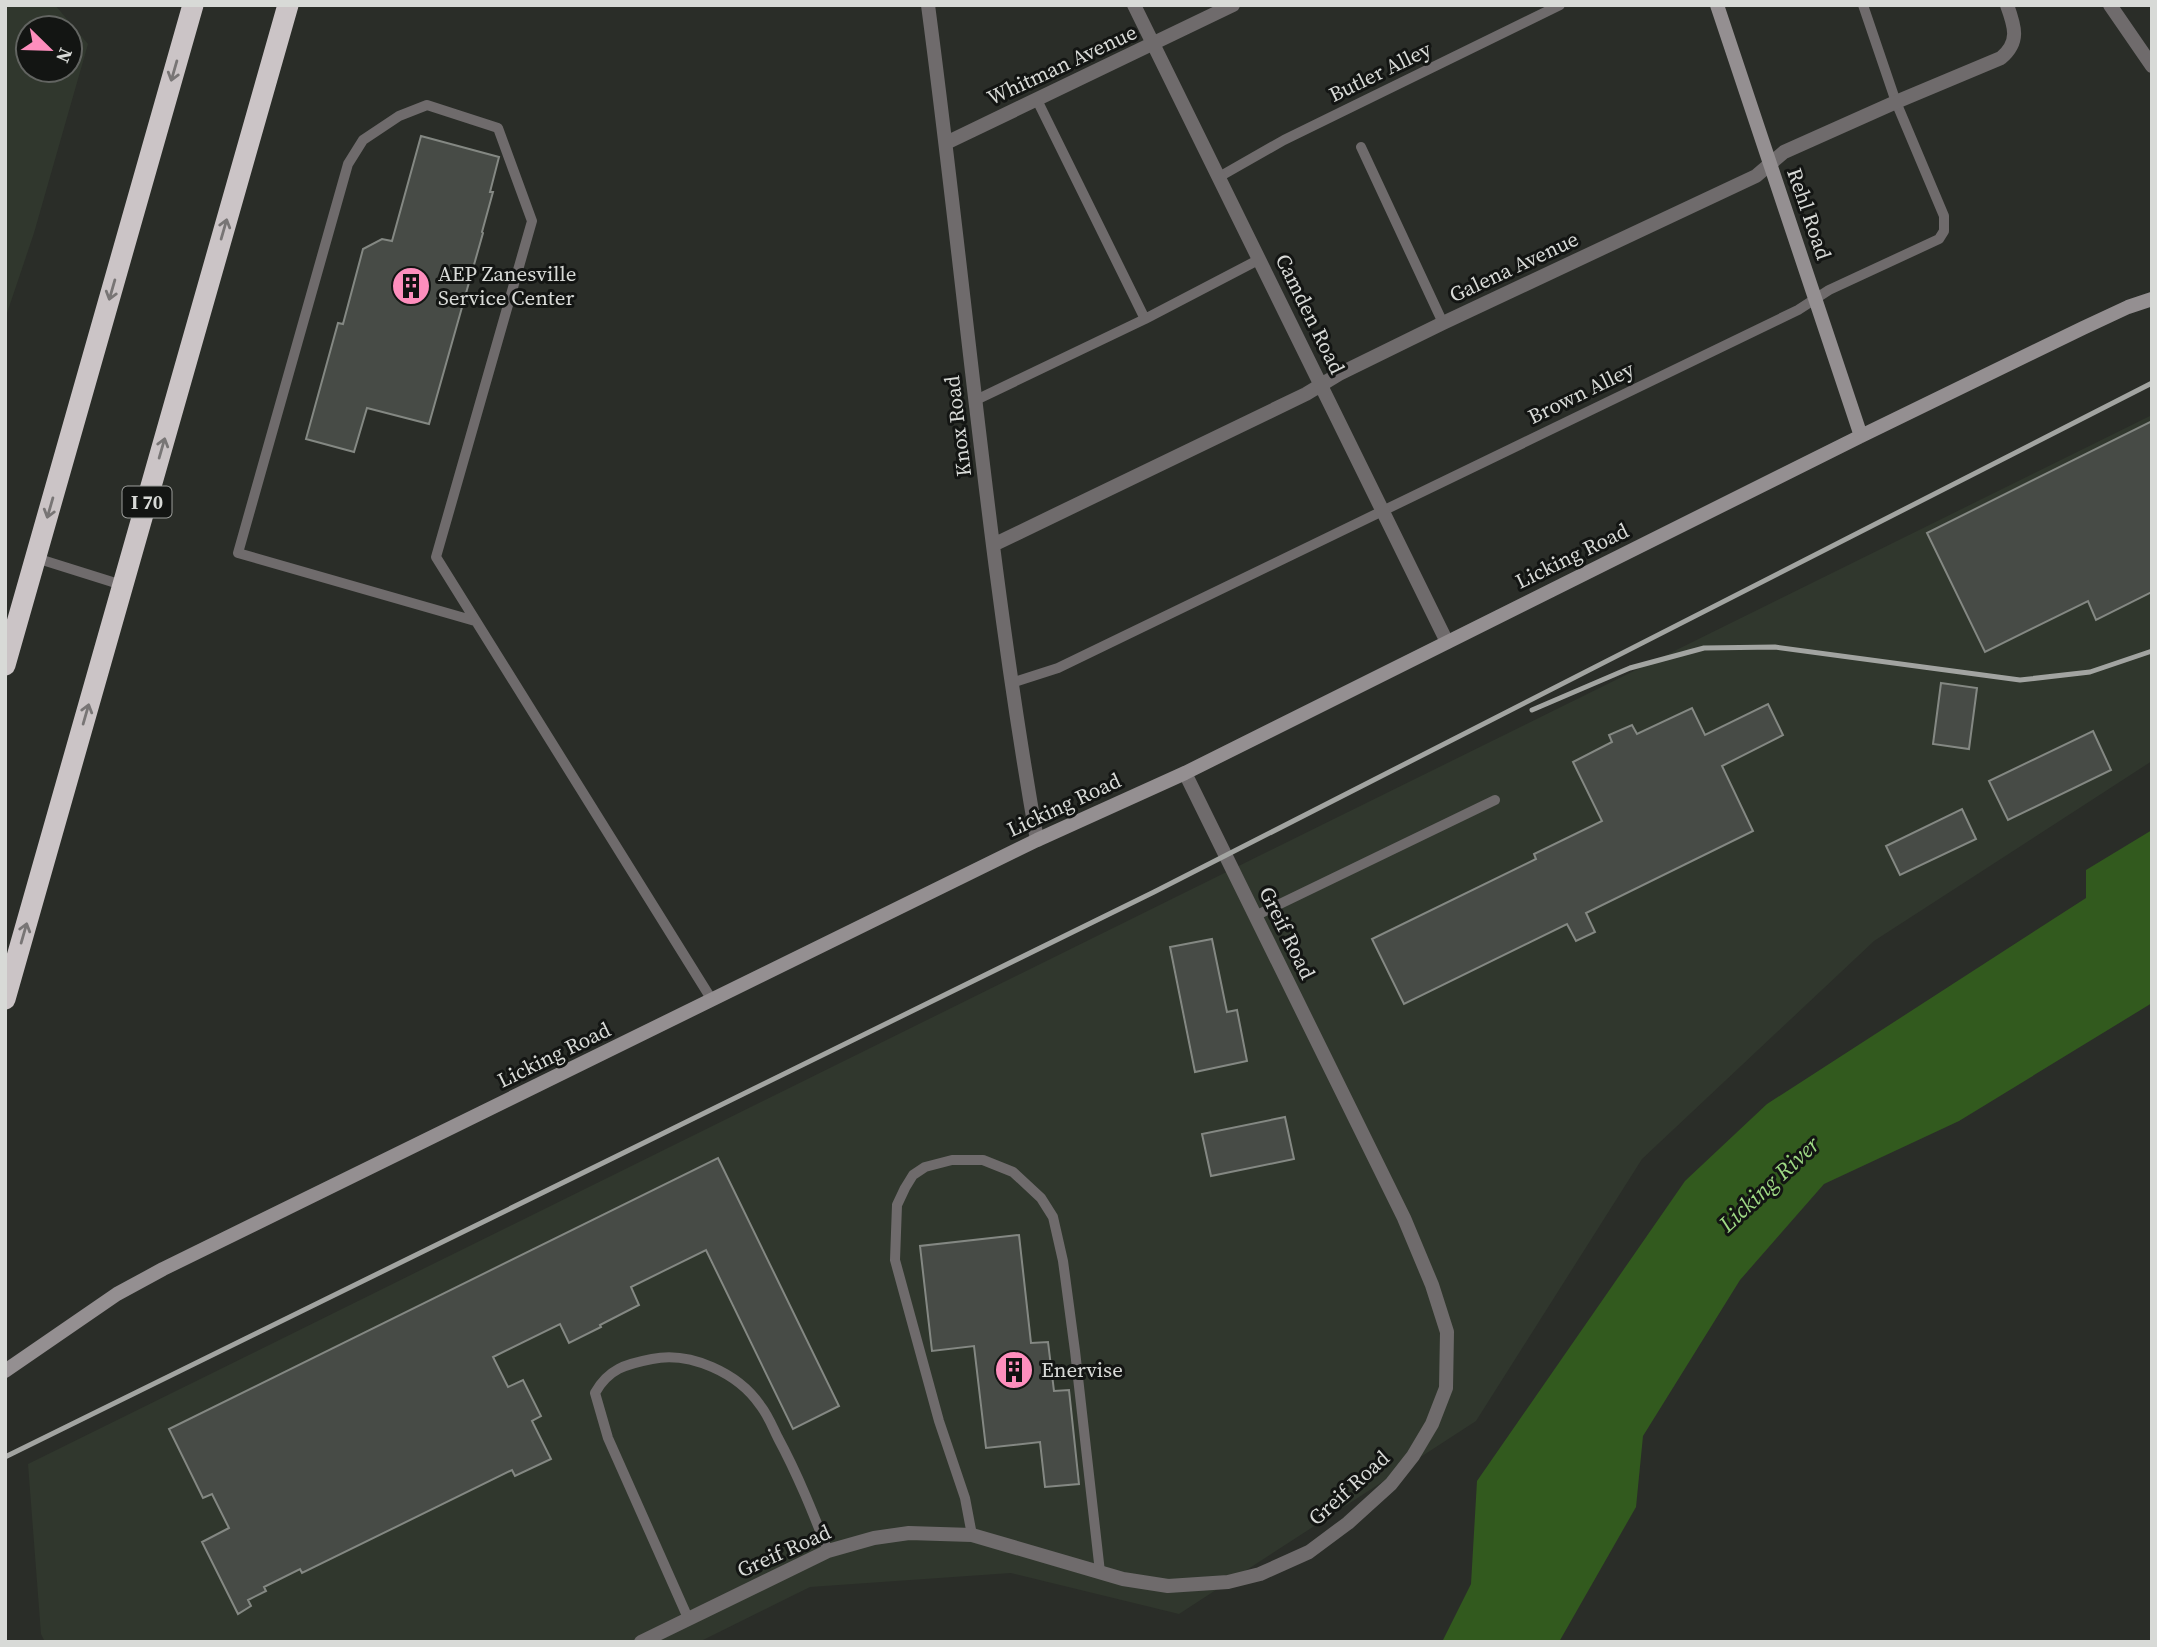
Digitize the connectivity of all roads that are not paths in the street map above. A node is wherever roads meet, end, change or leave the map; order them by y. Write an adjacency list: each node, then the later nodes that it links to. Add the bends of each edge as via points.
1 (193, 5): 29 (highway, one-way to 29)
2 (288, 5): 30 (highway, I 70, one-way to 2)
3 (928, 5): 15 (street, Knox Road)
4 (1134, 5): 11 (street, Camden Road)
5 (1233, 5): 11 (street, Whitman Avenue)
6 (1560, 5): 18 (lane, Butler Alley, via 1284,140)
7 (1717, 5): 17 (street, Rehl Road)
8 (1863, 5): 14 (lane, Brown Alley)
9 (2007, 5): 14 (street, Galena Avenue, via 2014,31 2011,50)
10 (2110, 5): 12 (street)
11 (1153, 45): 13 (street, Whitman Avenue); 18 (street, Camden Road)
12 (2152, 66)
13 (1037, 100): 15 (street, Whitman Avenue); 22 (lane)
14 (1896, 102): 17 (street, Galena Avenue, via 1784,152); 20 (lane, Brown Alley, via 1944,216 1944,231 1939,239)
15 (946, 143): 25 (street, Knox Road)
16 (1361, 147): 23 (lane)
17 (1770, 164): 20 (street, Rehl Road); 23 (street, Galena Avenue, via 1756,176)
18 (1219, 177): 19 (street, Camden Road)
19 (1260, 259): 22 (lane); 24 (street, Camden Road)
20 (1816, 298): 26 (street, Rehl Road); 27 (lane, Brown Alley)
21 (2152, 299): 26 (street, Licking Road, via 2082,328)
22 (1146, 319): 25 (lane)
23 (1443, 323): 24 (street, Galena Avenue)
24 (1321, 384): 27 (street, Camden Road); 28 (street, Galena Avenue)
25 (976, 400): 28 (street, Knox Road)
26 (1861, 436): 32 (street, Licking Road)
27 (1383, 510): 32 (street, Camden Road); 34 (lane, Brown Alley, via 1058,668)
28 (993, 545): 34 (street, Knox Road)
29 (36, 558): 30 (lane); 33 (highway)
30 (123, 585): 39 (highway, I 70, one-way to 30)
31 (475, 621): 31 (lane, via 436,557 533,221 498,128 426,105 363,140 348,164 238,553); 40 (lane)
32 (1447, 642): 35 (street, Licking Road)
33 (5, 665)
34 (1011, 683): 37 (street, Knox Road)
35 (1185, 772): 37 (street, Licking Road); 38 (street, Greif Road)
36 (1495, 800): 38 (lane)
37 (1037, 840): 40 (street, Licking Road)
38 (1255, 916): 44 (street, Greif Road, via 1404,1218 1432,1285 1447,1332 1446,1388 1432,1424 1391,1484 1309,1552 1260,1574 1228,1582 1168,1586)
39 (5, 999)
40 (712, 1000): 41 (street, Licking Road, via 163,1269 117,1294)
41 (5, 1371)
42 (972, 1535): 43 (street, Greif Road, via 909,1533); 44 (street, Greif Road); 44 (lane, via 895,1260 897,1205 905,1188 925,1167 952,1160 983,1160 1013,1172 1041,1198 1053,1217 1075,1351)
43 (828, 1552): 45 (street, Greif Road); 45 (lane, via 800,1479 760,1405 740,1384 688,1359 663,1357 631,1363 602,1380 594,1393 608,1438)
44 (1100, 1572)
45 (688, 1618): 46 (street, Greif Road)
46 (641, 1642)

